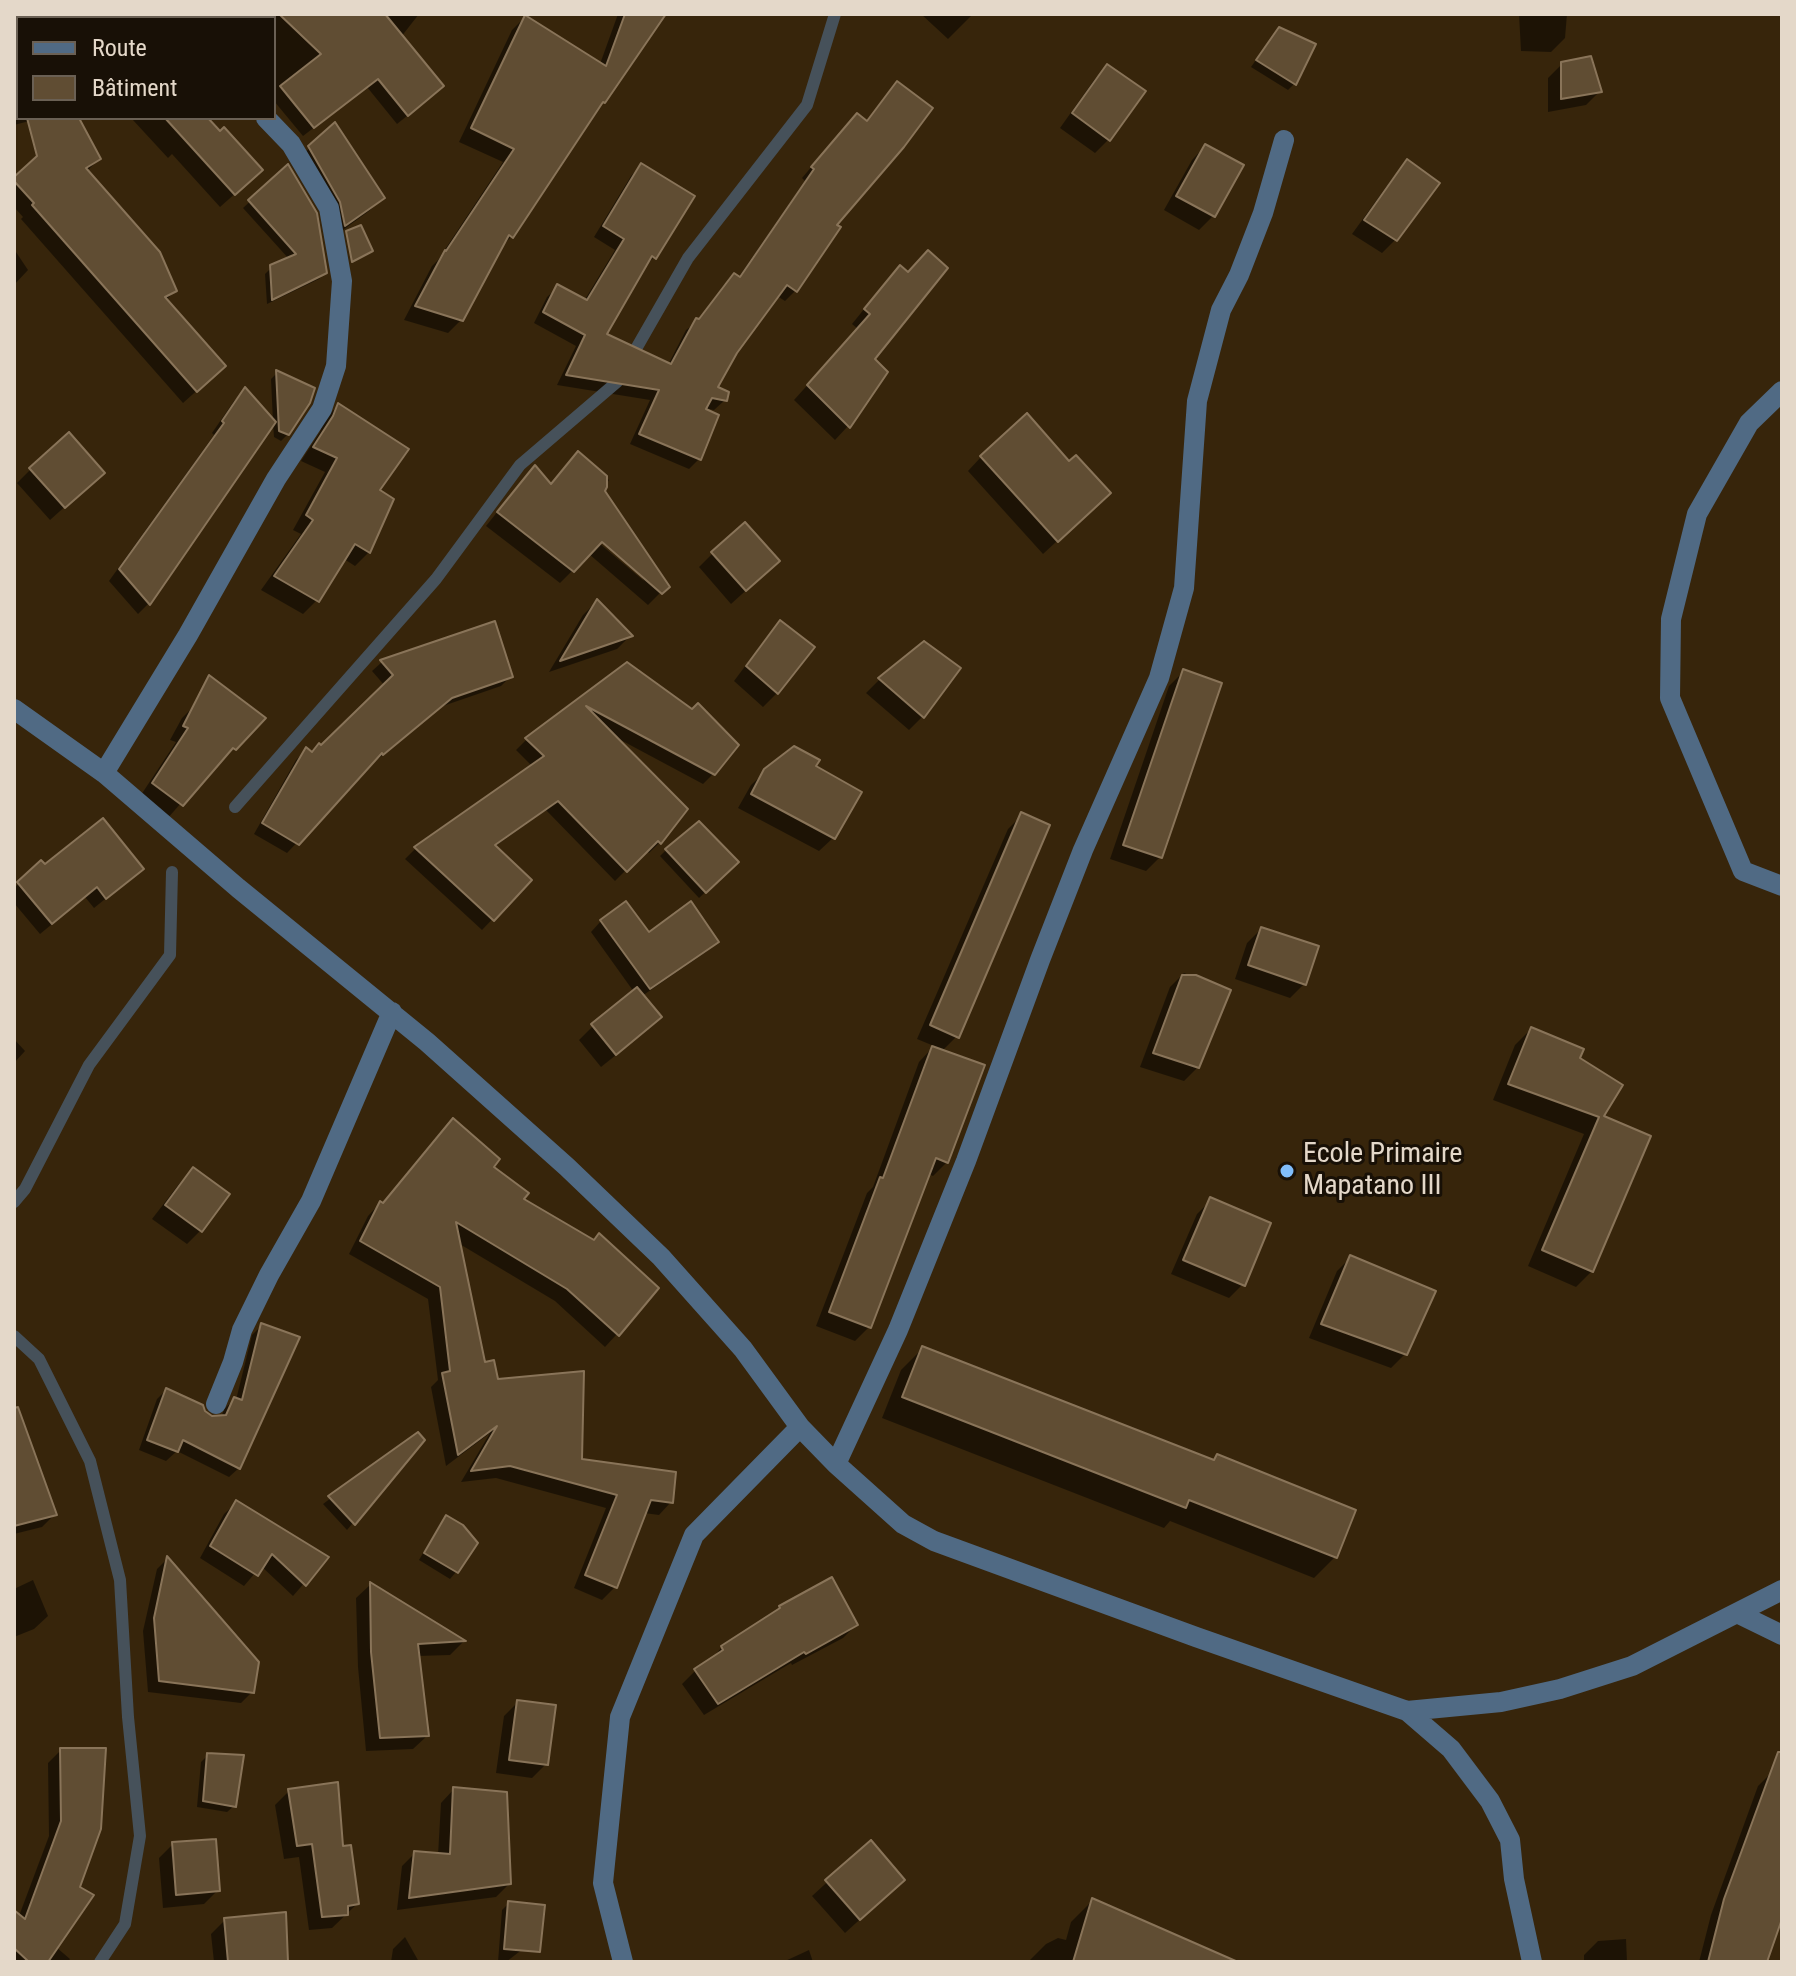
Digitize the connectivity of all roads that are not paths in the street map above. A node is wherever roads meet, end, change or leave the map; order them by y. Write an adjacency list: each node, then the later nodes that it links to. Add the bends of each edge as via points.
1 (268, 120): 5 (street, via 291,144 329,208 342,281 336,366 322,409)
2 (1284, 140): 10 (street, via 1258,225 1221,310 1197,401 1184,588 1159,678 1083,850 898,1330)
3 (1782, 391): 6 (street, via 1749,423 1697,514 1671,619 1670,698 1743,871)
4 (14, 709): 5 (street)
5 (104, 773): 7 (street)
6 (1782, 886)
7 (392, 1012): 8 (street, via 311,1201 242,1330); 9 (street, via 661,1257 743,1349)
8 (216, 1404)
9 (800, 1427): 10 (street); 15 (street, via 694,1535 620,1717 603,1883)
10 (836, 1464): 14 (street, via 903,1524 934,1541)
11 (1782, 1590): 12 (street)
12 (1737, 1613): 13 (street); 14 (street, via 1632,1666 1560,1689 1501,1702)
13 (1782, 1635)
14 (1407, 1711): 16 (street, via 1451,1749 1490,1801 1510,1840)
15 (623, 1962)
16 (1532, 1962)

